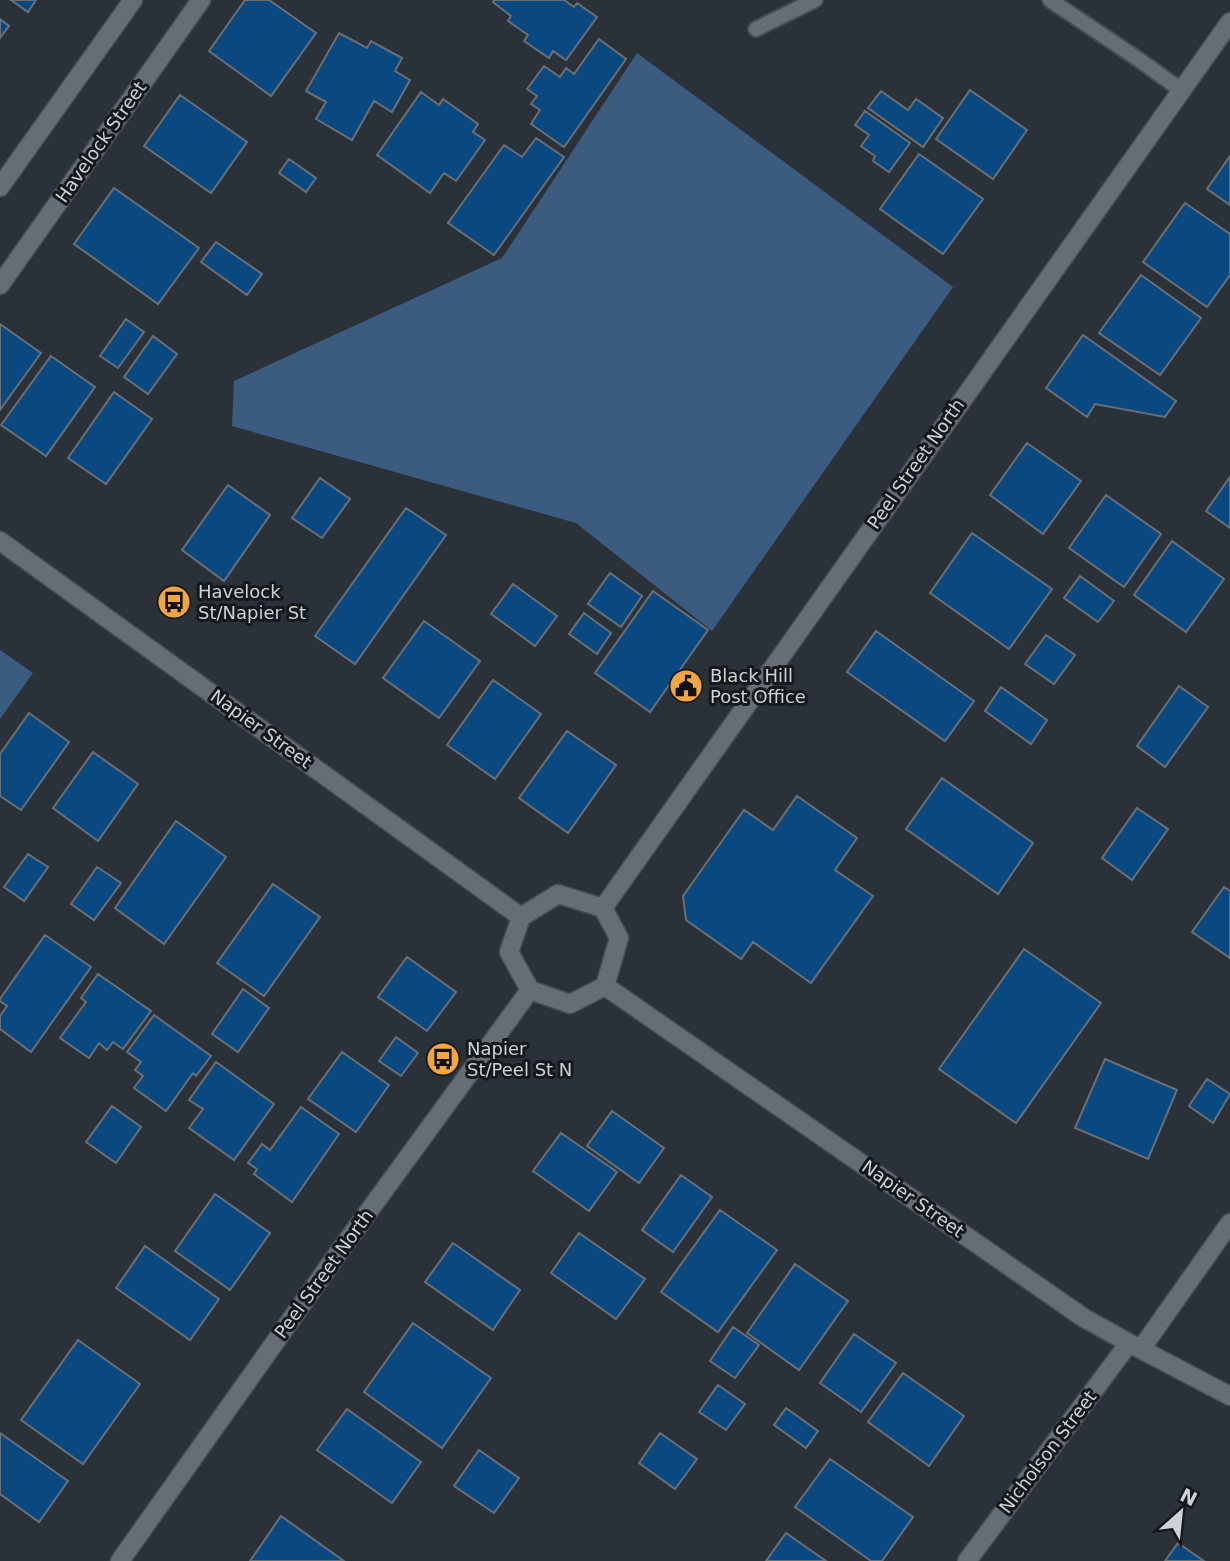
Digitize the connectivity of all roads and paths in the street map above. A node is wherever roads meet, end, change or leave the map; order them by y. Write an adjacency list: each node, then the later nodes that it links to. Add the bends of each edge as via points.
1 (133, 0): 8 (street)
2 (201, 0): 9 (street, Havelock Street)
3 (815, 0): 6 (lane)
4 (1049, 0): 7 (lane)
5 (1230, 22): 7 (street, Peel Street North)
6 (756, 29)
7 (1181, 90): 11 (street, Peel Street North)
8 (0, 187)
9 (0, 285)
10 (0, 541): 12 (street, Napier Street)
11 (603, 908): 12 (street, via 558,894); 13 (street, via 619,938)
12 (522, 917): 14 (street, via 509,952)
13 (605, 986): 14 (street, via 570,1004); 16 (street, Napier Street, via 1084,1318)
14 (530, 990): 18 (street, Peel Street North)
15 (1230, 1223): 16 (street, Nicholson Street)
16 (1135, 1346): 17 (street, Napier Street); 19 (street, Nicholson Street)
17 (1230, 1396)
18 (120, 1561)
19 (967, 1561)

